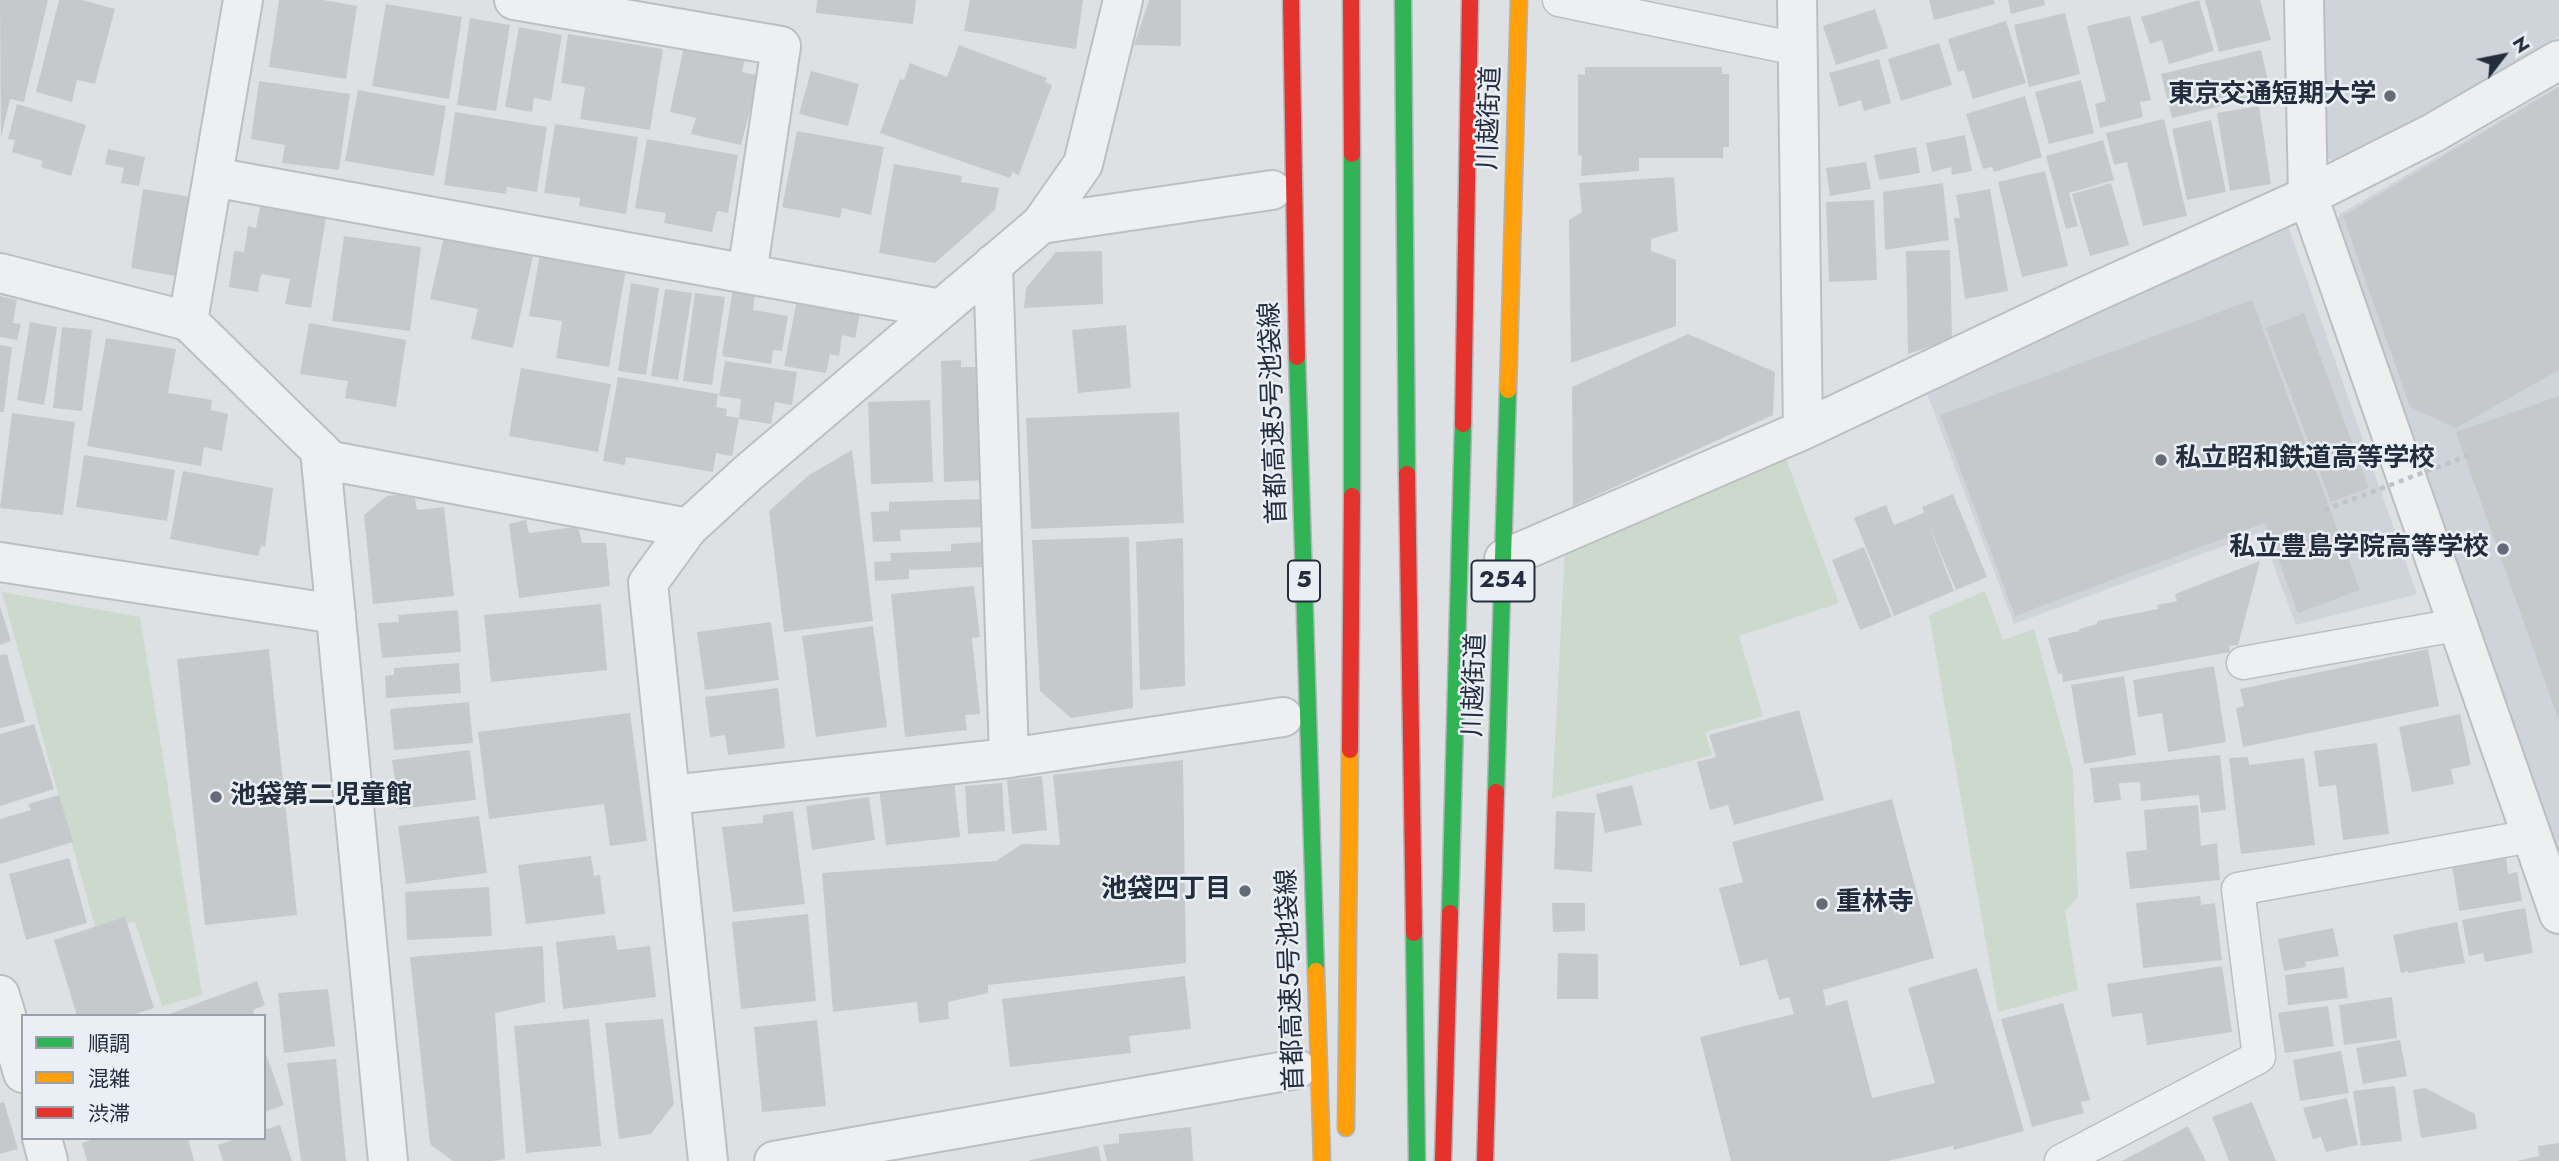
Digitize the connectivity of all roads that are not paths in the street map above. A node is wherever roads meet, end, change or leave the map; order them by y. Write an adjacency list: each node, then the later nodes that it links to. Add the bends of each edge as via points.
1 (243, 0): 14 (street)
2 (514, 0): 20 (street, via 781,46)
3 (1123, 0): 17 (street, via 1083,164)
4 (1291, 0): 45 (highway, 首都高速5号池袋線 / 5, via 1297,377)
5 (1351, 0): 40 (highway, via 1353,393)
6 (1403, 0): 46 (highway)
7 (1470, 0): 47 (highway, via 1462,498)
8 (1519, 0): 26 (highway, 川越街道 / 254)
9 (1559, 0): 12 (lane)
10 (1797, 0): 12 (street)
11 (2304, 0): 16 (street)
12 (1797, 50): 23 (street)
13 (2559, 60): 16 (street, via 2433,133)
14 (213, 177): 20 (street); 22 (street)
15 (1272, 190): 17 (street)
16 (2308, 196): 23 (street); 29 (street)
17 (1041, 224): 18 (street)
18 (993, 264): 21 (street); 32 (street)
19 (0, 273): 22 (street)
20 (747, 274): 21 (street)
21 (940, 309): 25 (street)
22 (188, 321): 24 (street)
23 (1803, 430): 26 (street)
24 (320, 450): 25 (street, via 331,461); 28 (street)
25 (688, 528): 33 (street, via 648,583)
26 (1504, 559): 48 (highway, 川越街道 / 254)
27 (0, 562): 28 (street)
28 (336, 614): 42 (street)
29 (2456, 625): 30 (lane); 34 (street)
30 (2243, 663)
31 (1283, 717): 32 (street)
32 (1009, 758): 33 (street)
33 (671, 795): 43 (street)
34 (2531, 836): 35 (street); 49 (lane, via 2238,889 2259,1058)
35 (2559, 914)
36 (0, 995): 37 (street)
37 (21, 1066)
38 (1297, 1069): 44 (street)
39 (43, 1140): 41 (street)
40 (1346, 1147)
41 (48, 1161)
42 (388, 1161)
43 (708, 1161)
44 (774, 1161)
45 (1322, 1161)
46 (1417, 1161)
47 (1443, 1161)
48 (1485, 1161)
49 (2061, 1161)

